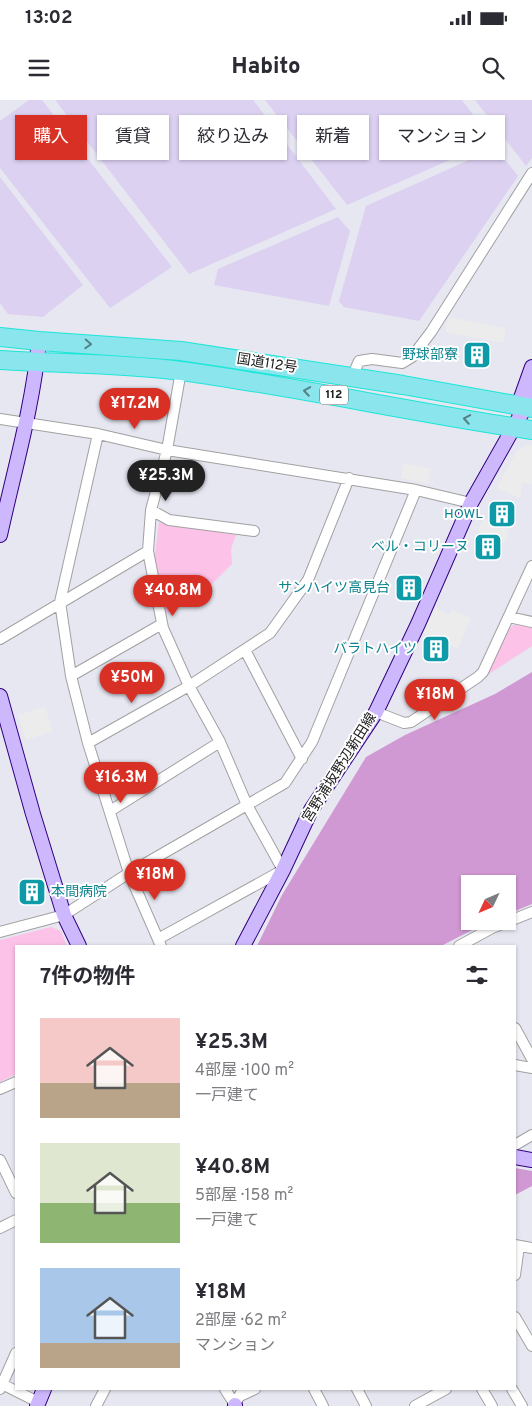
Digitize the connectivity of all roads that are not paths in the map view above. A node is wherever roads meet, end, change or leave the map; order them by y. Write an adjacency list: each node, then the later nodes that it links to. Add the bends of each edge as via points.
1 (532, 174): 8 (street, via 412,357 402,363 372,359 359,362)
2 (0, 337): 3 (highway, 国道112号 / 112)
3 (39, 341): 5 (main road); 8 (highway, 国道112号 / 112, one-way to 8, via 181,351)
4 (0, 360): 5 (highway, 国道112号 / 112)
5 (37, 362): 7 (highway, 国道112号 / 112); 11 (main road)
6 (532, 367): 9 (main road, 宮野浦坂野辺新田線)
7 (181, 371): 12 (highway, 国道112号 / 112, one-way to 7); 14 (street)
8 (352, 377): 9 (highway, 国道112号 / 112)
9 (527, 404): 12 (main road, 宮野浦坂野辺新田線)
10 (0, 418): 11 (street)
11 (25, 422): 13 (street); 20 (main road)
12 (524, 428): 17 (main road, 宮野浦坂野辺新田線)
13 (98, 434): 14 (street); 23 (street)
14 (167, 450): 15 (street); 18 (street)
15 (348, 478): 16 (street); 28 (street, via 308,580 270,633)
16 (416, 490): 17 (street); 35 (street, via 340,678)
17 (471, 503): 32 (main road, 宮野浦坂野辺新田線)
18 (151, 510): 19 (street, via 169,520); 21 (street)
19 (254, 531)
20 (0, 535)
21 (148, 552): 23 (street); 26 (street)
22 (532, 566): 24 (street)
23 (60, 602): 27 (street); 29 (street)
24 (509, 617): 25 (street); 32 (street, via 478,677 411,722 404,723)
25 (532, 622)
26 (162, 624): 29 (street); 30 (street)
27 (0, 639)
28 (245, 650): 30 (street); 35 (street)
29 (71, 676): 34 (street)
30 (189, 686): 33 (street); 34 (street)
31 (0, 696): 41 (main road)
32 (376, 712): 38 (main road, 宮野浦坂野辺新田線, via 311,810)
33 (220, 742): 36 (street); 37 (street)
34 (88, 743): 37 (street)
35 (302, 759): 36 (street, via 285,783)
36 (247, 805): 38 (street); 39 (street)
37 (110, 811): 39 (street)
38 (282, 870): 43 (street); 45 (main road, 宮野浦坂野辺新田線)
39 (129, 873): 41 (street); 43 (street)
40 (532, 912): 46 (street, via 492,928)
41 (64, 915): 42 (street); 44 (main road)
42 (0, 932)
43 (159, 943)
44 (79, 945)
45 (244, 945)
46 (465, 945)
47 (516, 1030): 48 (street)
48 (532, 1059)
49 (516, 1064): 50 (street)
50 (532, 1068)
51 (15, 1082): 52 (street)
52 (0, 1090)
53 (532, 1135): 54 (street)
54 (516, 1144)
55 (516, 1157): 57 (main road)
56 (0, 1160): 58 (street)
57 (532, 1160)
58 (15, 1191)
59 (15, 1220): 60 (street)
60 (0, 1228)
61 (517, 1246): 62 (street); 63 (street)
62 (532, 1248)
63 (516, 1260)
64 (516, 1319): 65 (street)
65 (532, 1346)
66 (15, 1355): 67 (street)
67 (1, 1385): 78 (street)
68 (44, 1390): 78 (main road)
69 (104, 1390): 80 (street)
70 (226, 1390): 77 (street)
71 (253, 1390): 77 (street)
72 (315, 1390): 81 (street)
73 (358, 1390): 82 (street)
74 (439, 1390): 83 (street)
75 (482, 1390): 79 (street)
76 (513, 1390): 84 (street)
77 (238, 1400)
78 (38, 1404)
79 (488, 1405)
80 (96, 1406)
81 (323, 1406)
82 (366, 1406)
83 (415, 1406)
84 (522, 1406)

